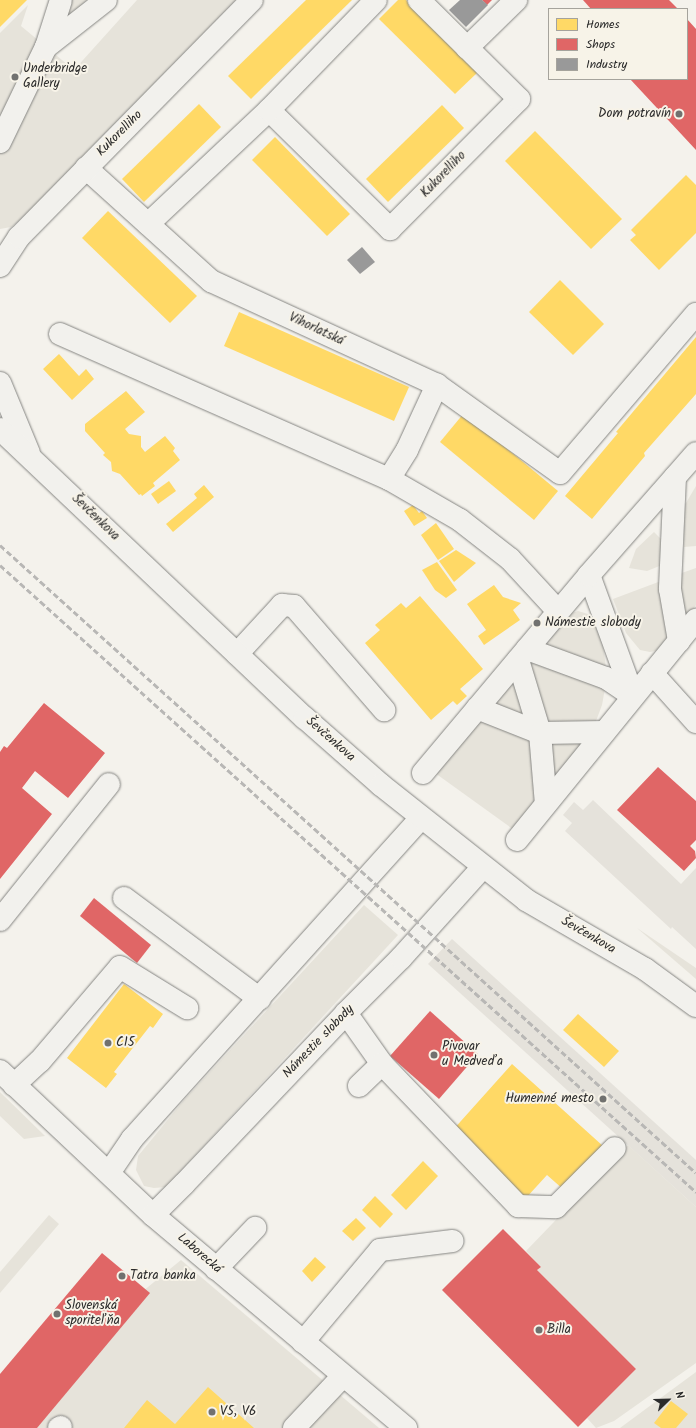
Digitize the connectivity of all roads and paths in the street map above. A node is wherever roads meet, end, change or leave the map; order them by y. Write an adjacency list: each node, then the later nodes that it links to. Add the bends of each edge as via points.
1 (60, 0): 7 (street)
2 (106, 0): 7 (street)
3 (252, 0): 11 (street, Kukorelliho)
4 (376, 0): 9 (street)
5 (419, 0): 8 (street, Kukorelliho)
6 (516, 0): 8 (street)
7 (46, 47): 10 (street)
8 (467, 48): 9 (street, Kukorelliho, via 519,99 390,229)
9 (269, 110): 12 (street)
10 (0, 142)
11 (86, 168): 12 (street, Vihorlatská); 13 (street, Kukorelliho)
12 (148, 224): 18 (street, Vihorlatská, via 211,281)
13 (10, 239): 14 (street, Kukorelliho)
14 (0, 266)
15 (696, 314): 18 (street, Vihorlatská, via 560,473)
16 (60, 334): 23 (street)
17 (0, 383): 21 (street)
18 (437, 385): 23 (street, via 407,450)
19 (0, 430): 21 (street, Ševčenkova)
20 (696, 453): 22 (street)
21 (31, 457): 28 (street, Ševčenkova)
22 (675, 477): 24 (street); 27 (street, via 670,589)
23 (389, 479): 25 (street, via 460,520 510,559)
24 (589, 575): 25 (street); 31 (street)
25 (558, 612): 29 (street)
26 (696, 620): 27 (street)
27 (679, 640): 30 (street)
28 (237, 654): 33 (street, via 282,605 294,606); 40 (street, Ševčenkova, via 381,786)
29 (522, 654): 31 (street, via 606,678); 32 (street); 36 (street)
30 (652, 673): 31 (street); 34 (street)
31 (633, 696): 35 (street)
32 (478, 708): 36 (street); 37 (street)
33 (384, 710)
34 (694, 715)
35 (604, 732): 36 (street); 39 (street)
36 (540, 733): 39 (street)
37 (423, 773)
38 (109, 784): 44 (street)
39 (546, 804): 41 (street)
40 (421, 818): 42 (street, Ševčenkova); 45 (street)
41 (517, 840)
42 (483, 867): 46 (street, Ševčenkova, via 526,900 645,969); 48 (street, Námestie slobody, via 405,954)
43 (124, 898): 45 (street)
44 (0, 920)
45 (260, 998): 53 (street, via 132,1139)
46 (696, 1006)
47 (186, 1008): 50 (street, via 120,968 40,1061)
48 (346, 1013): 49 (street); 54 (street, Námestie slobody)
49 (382, 1064): 51 (street); 52 (street, via 518,1206 556,1207)
50 (7, 1078): 53 (street, Laborecká)
51 (359, 1086)
52 (615, 1148)
53 (109, 1173): 54 (street, Laborecká)
54 (153, 1215): 57 (street, Laborecká)
55 (255, 1228): 57 (street)
56 (452, 1241): 58 (street, via 380,1250)
57 (216, 1269): 58 (street, Laborecká)
58 (303, 1342): 59 (street, Laborecká)
59 (343, 1376): 60 (street); 61 (street, Laborecká)
60 (294, 1428)
61 (406, 1428)

